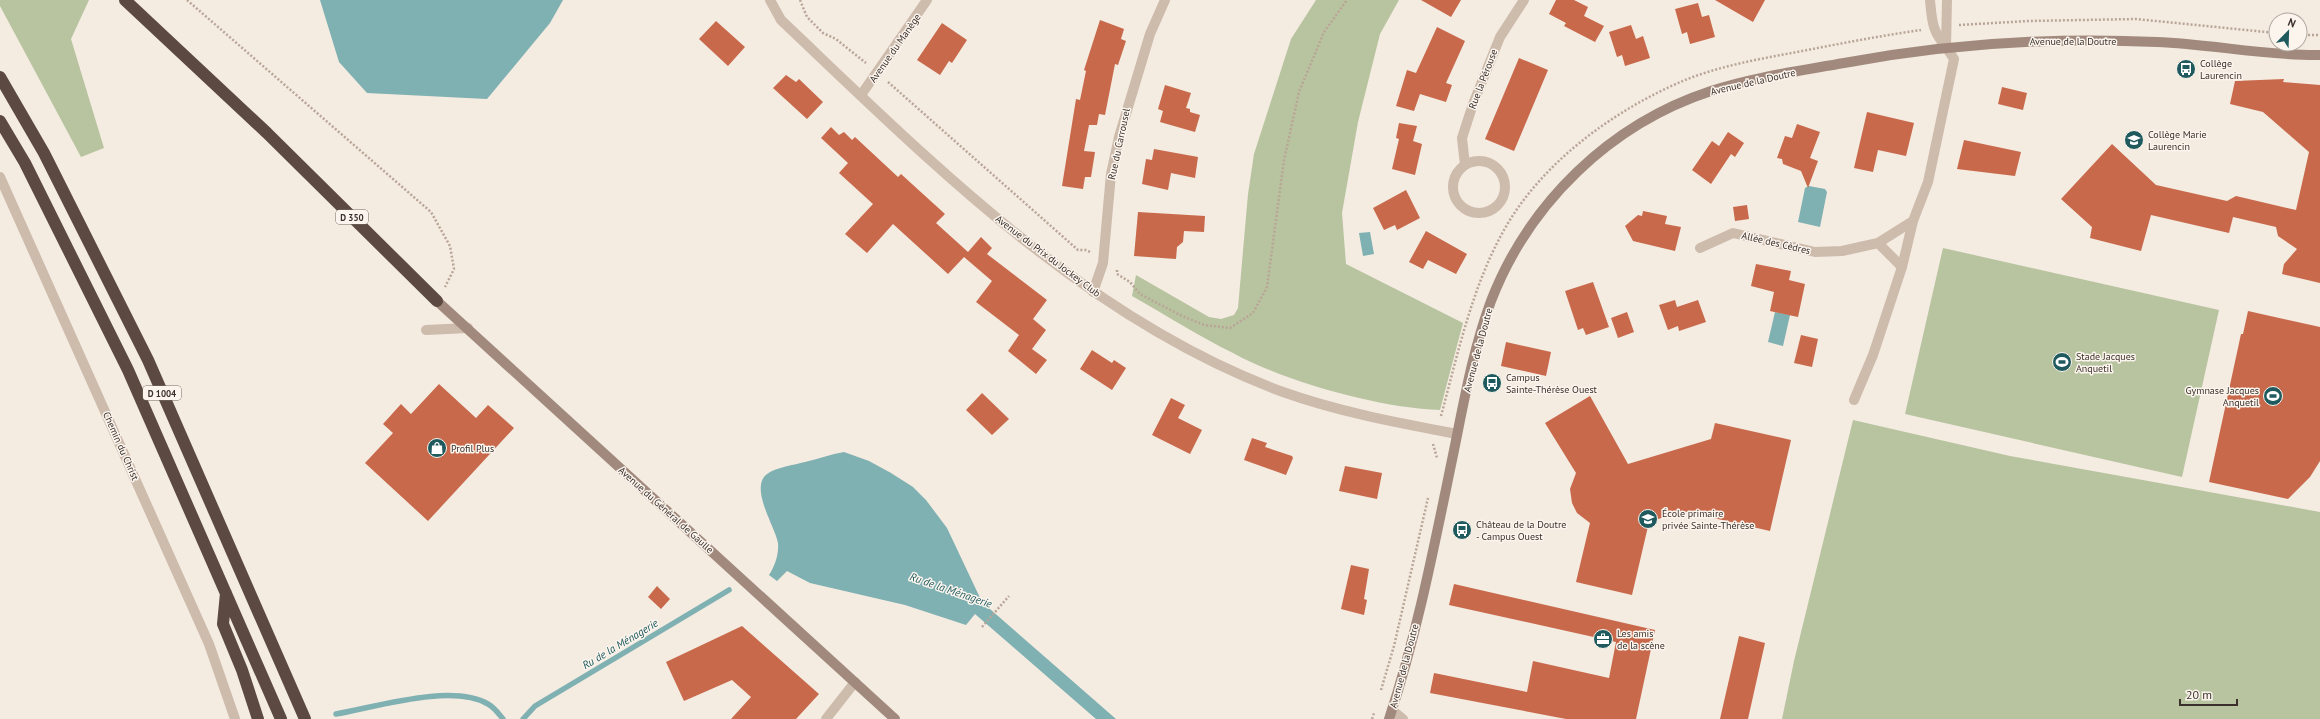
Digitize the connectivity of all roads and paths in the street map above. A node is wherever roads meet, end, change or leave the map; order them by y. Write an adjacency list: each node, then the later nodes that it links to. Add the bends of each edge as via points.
1 (126, 0): 30 (highway, D 350, via 267,133)
2 (188, 0): 30 (path, via 431,212 450,246 454,269)
3 (770, 0): 20 (street, Avenue du Prix du Jockey Club, via 781,20)
4 (800, 0): 18 (path, via 808,17 822,33 836,39)
5 (927, 0): 18 (street, Avenue du Manège)
6 (1165, 0): 27 (street, Rue du Carrousel, via 1137,71 1119,137 1112,174)
7 (1347, 0): 27 (path, via 1324,32 1299,92 1284,160 1267,287 1253,313 1230,328 1204,325 1140,294 1130,282 1117,274 1113,256)
8 (1524, 0): 22 (street, Rue la Pérouse, via 1500,37 1473,104 1462,138)
9 (1930, 0): 12 (street)
10 (1947, 0): 11 (street)
11 (1948, 26): 13 (path, via 2136,19); 16 (street)
12 (1934, 28): 16 (street, via 1936,35); 34 (path, via 1743,62 1685,80 1637,105 1590,135 1549,171 1504,229 1486,267 1465,325)
13 (2268, 32)
14 (2308, 35): 15 (path)
15 (2320, 35)
16 (1946, 47): 17 (main road, Avenue de la Doutre, via 2020,42 2127,41); 24 (street, via 1954,59 1928,182); 35 (main road, Avenue de la Doutre, via 1880,56 1726,87 1687,100 1653,116 1603,149 1560,189 1515,248 1479,339)
17 (2320, 55)
18 (878, 73): 20 (street, Avenue du Manège); 27 (path, via 1078,250)
19 (0, 77): 48 (highway, D 1004, via 44,153 148,360)
20 (861, 95): 29 (street, Avenue du Prix du Jockey Club, via 981,206)
21 (0, 121): 38 (highway, D 1004, via 25,162 128,370)
22 (1465, 164): 22 (street, via 1455,176 1453,188 1456,200 1464,209 1476,213 1492,210 1504,196 1504,182 1499,170 1483,161)
23 (0, 177): 45 (street, Chemin du Christ, via 209,644)
24 (1913, 221): 25 (street, Allée des Cèdres); 28 (street)
25 (1878, 243): 26 (street, Allée des Cèdres, via 1815,252 1733,233); 28 (street)
26 (1700, 248)
27 (1104, 255): 29 (street, Rue du Carrousel)
28 (1902, 267): 33 (street, via 1873,355)
29 (1093, 292): 34 (street, Avenue du Prix du Jockey Club, via 1199,354 1284,392 1356,413)
30 (437, 301): 31 (main road, Avenue du Général de Gaulle / D 350)
31 (468, 328): 32 (street); 41 (main road, Avenue du Général de Gaulle / D 350)
32 (426, 330)
33 (1854, 400)
34 (1438, 430): 35 (street, Avenue du Prix du Jockey Club); 36 (path, via 1433,445 1437,458)
35 (1457, 434): 44 (main road, Avenue de la Doutre, via 1415,625)
36 (1436, 465)
37 (1429, 492): 42 (path)
38 (226, 592): 46 (highway, via 223,624); 47 (highway, D 1004)
39 (1009, 596): 40 (path)
40 (982, 627)
41 (855, 682): 49 (street); 50 (main road, Avenue du Général de Gaulle / D 350)
42 (1381, 692)
43 (1376, 705): 51 (path)
44 (1390, 715): 52 (street)
45 (235, 719)
46 (258, 719)
47 (281, 719)
48 (305, 719)
49 (826, 719)
50 (895, 719)
51 (1372, 719)
52 (1402, 719)

